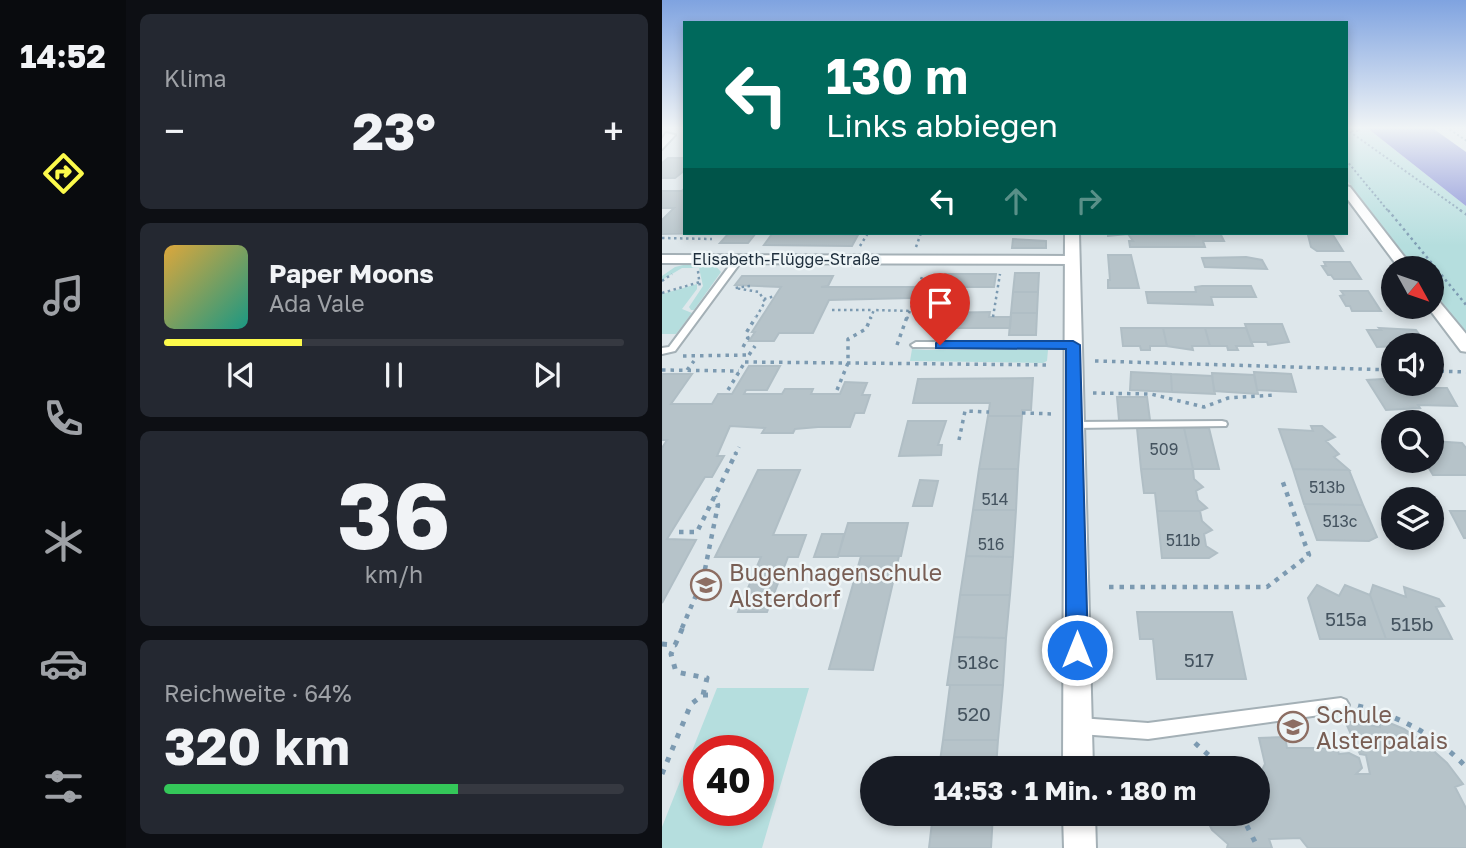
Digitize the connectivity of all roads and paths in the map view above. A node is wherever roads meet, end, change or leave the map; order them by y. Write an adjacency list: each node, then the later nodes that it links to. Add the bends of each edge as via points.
1 (1351, 167): 26 (path)
2 (1401, 167): 4 (path)
3 (1348, 192): 10 (street)
4 (1466, 215)
5 (920, 235): 9 (path)
6 (1072, 235): 16 (street)
7 (662, 238): 8 (path)
8 (712, 239)
9 (916, 247): 13 (street, Elisabeth-Flügge-Straße, via 899,247 891,253); 14 (street, Elisabeth-Flügge-Straße)
10 (1397, 256)
11 (739, 259): 12 (street, Elisabeth-Flügge-Straße); 13 (street, Elisabeth-Flügge-Straße); 30 (lane)
12 (663, 260)
13 (906, 260): 14 (street, Elisabeth-Flügge-Straße)
14 (950, 260): 15 (street, Elisabeth-Flügge-Straße)
15 (1002, 260): 16 (street, Elisabeth-Flügge-Straße); 31 (path)
16 (1072, 260): 35 (street)
17 (692, 268): 21 (path, via 698,270)
18 (679, 270): 20 (path)
19 (924, 270): 29 (path)
20 (662, 281)
21 (700, 282): 23 (path); 30 (path, via 686,309)
22 (750, 286): 25 (path, via 736,287 759,292)
23 (662, 293)
24 (775, 296): 25 (path)
25 (763, 299): 37 (path)
26 (1466, 306)
27 (832, 310): 28 (path)
28 (874, 310): 29 (path); 45 (path, via 866,328 848,339)
29 (910, 311): 33 (path)
30 (700, 312): 39 (lane, via 672,349)
31 (993, 317)
32 (1444, 318): 38 (street)
33 (897, 345)
34 (916, 345): 35 (lane)
35 (1073, 345): 55 (street)
36 (755, 346): 40 (path)
37 (743, 347)
38 (1466, 347)
39 (662, 351)
40 (749, 355): 41 (path); 44 (path)
41 (681, 356)
42 (694, 361): 48 (path)
43 (1095, 361): 49 (path)
44 (745, 362): 45 (path); 50 (path)
45 (848, 363): 46 (path); 54 (path)
46 (1051, 365)
47 (662, 370): 48 (path)
48 (688, 370): 50 (path)
49 (1381, 370)
50 (739, 371): 53 (path)
51 (1444, 371): 52 (path)
52 (1466, 372)
53 (728, 390)
54 (837, 390)
55 (1074, 393): 56 (path, via 1151,394 1204,407 1228,398); 59 (street)
56 (1274, 395)
57 (989, 412): 61 (path, via 965,411)
58 (1022, 413): 59 (path)
59 (1074, 420): 60 (lane); 72 (street)
60 (1222, 424)
61 (959, 440)
62 (739, 447): 64 (path)
63 (1282, 477): 66 (path, via 1309,555 1267,587)
64 (715, 496): 65 (path, via 697,532); 68 (path, via 714,528 703,579)
65 (679, 532)
66 (1109, 587)
67 (662, 644): 68 (path)
68 (675, 645): 69 (path, via 671,654 676,672 707,678)
69 (703, 695): 70 (path); 77 (path, via 691,704)
70 (714, 695)
71 (1341, 705): 72 (lane, via 1148,731); 76 (path, via 1390,714 1419,728 1452,750)
72 (1078, 726): 74 (street)
73 (1195, 743): 75 (path)
74 (1078, 756)
75 (1210, 756)
76 (1466, 768)
77 (662, 774)
78 (1079, 826): 80 (street)
79 (1247, 826): 81 (path)
80 (1080, 848)
81 (1258, 848)

